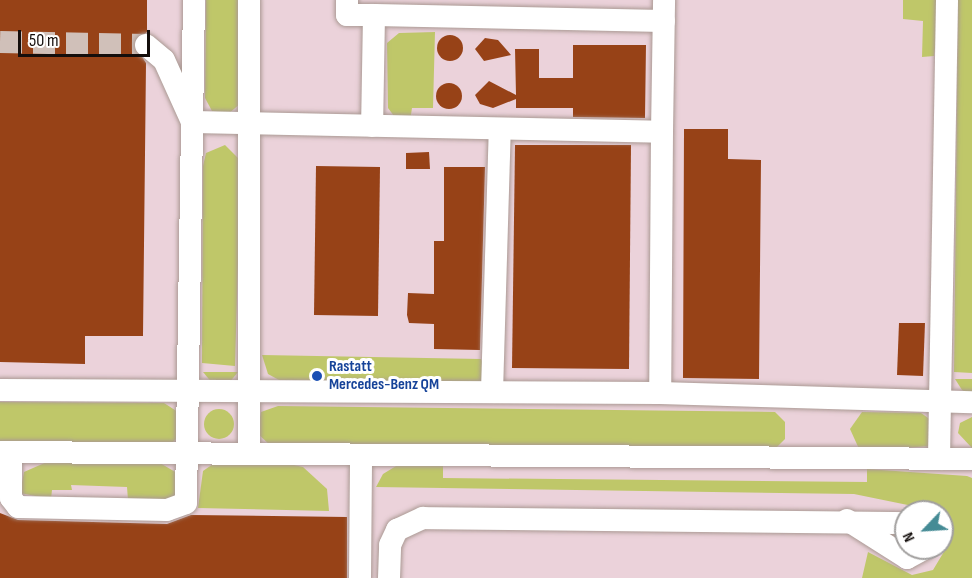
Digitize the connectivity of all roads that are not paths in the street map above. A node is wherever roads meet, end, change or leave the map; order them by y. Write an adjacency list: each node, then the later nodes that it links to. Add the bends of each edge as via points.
1 (194, 0): 8 (lane)
2 (249, 0): 9 (lane)
3 (347, 0): 6 (lane, via 347,15)
4 (947, 0): 18 (lane)
5 (664, 10): 6 (lane); 12 (lane)
6 (374, 15): 10 (lane)
7 (146, 45): 8 (lane, via 164,60)
8 (192, 122): 9 (lane); 14 (lane)
9 (248, 125): 10 (lane); 15 (lane)
10 (372, 126): 11 (lane)
11 (500, 129): 12 (lane); 16 (lane)
12 (662, 132): 17 (lane)
13 (0, 390): 14 (lane)
14 (191, 391): 15 (lane); 21 (lane)
15 (250, 391): 16 (lane); 22 (lane)
16 (492, 392): 17 (lane)
17 (660, 393): 18 (lane)
18 (938, 402): 19 (lane); 24 (lane)
19 (972, 402)
20 (5, 452): 21 (lane); 21 (lane, via 12,498 18,507 167,510 186,503)
21 (190, 453): 22 (lane)
22 (249, 454): 23 (lane)
23 (361, 455): 24 (lane); 29 (lane)
24 (939, 459): 25 (lane)
25 (972, 459)
26 (846, 520): 27 (lane); 28 (lane); 30 (lane, via 423,518 397,530 390,545)
27 (894, 522)
28 (894, 550)
29 (360, 578)
30 (389, 578)

